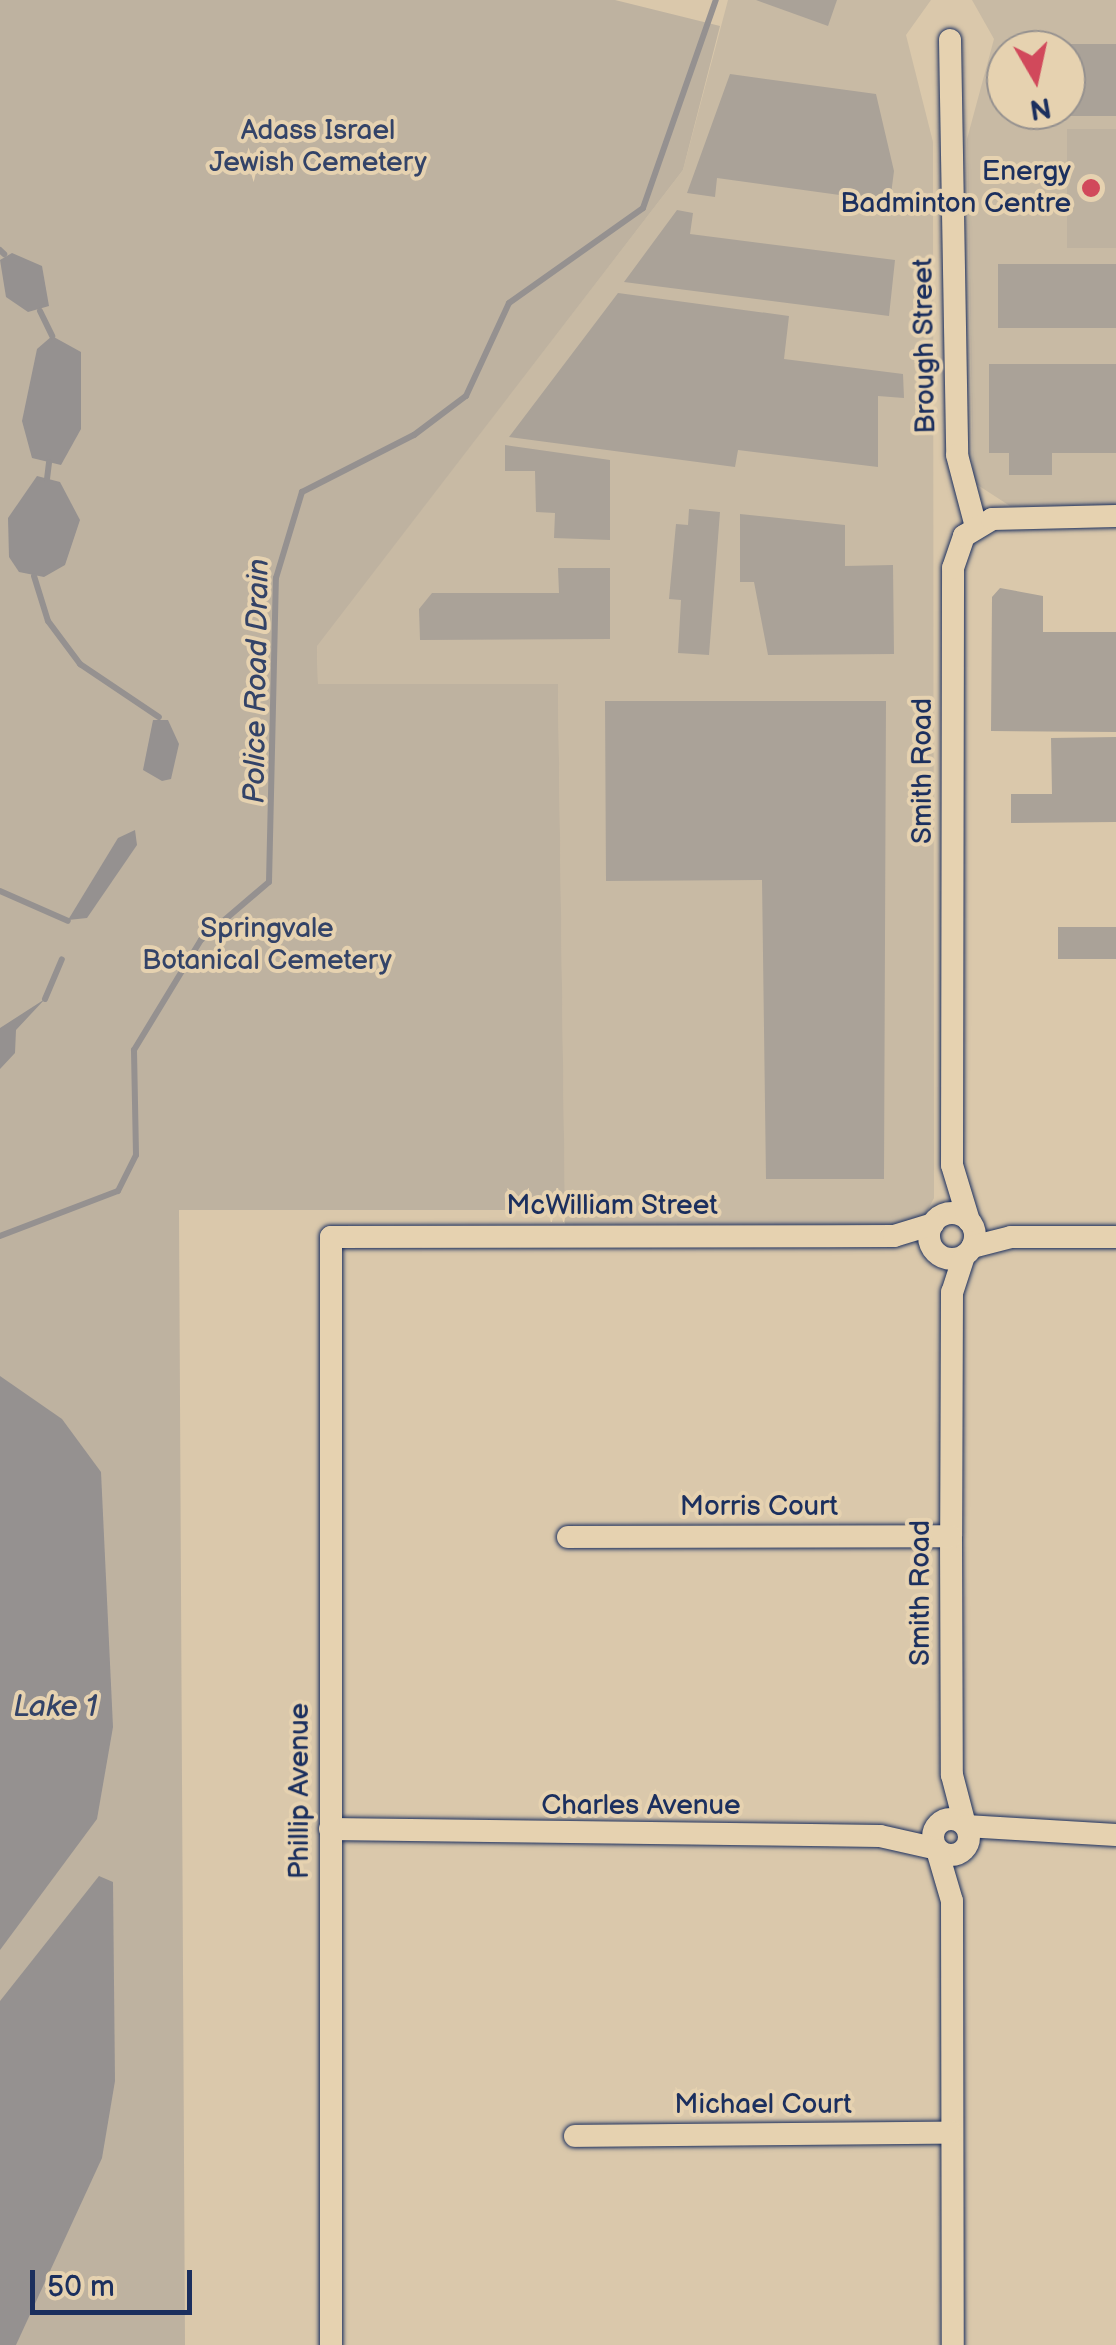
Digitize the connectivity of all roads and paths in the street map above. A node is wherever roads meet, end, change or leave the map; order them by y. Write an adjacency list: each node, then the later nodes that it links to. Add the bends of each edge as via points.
1 (950, 40): 3 (street, Brough Street, via 957,455)
2 (1116, 516): 3 (street, via 1012,514)
3 (976, 528): 4 (street, Smith Road, via 953,568)
4 (952, 1165): 5 (street, Smith Road); 6 (street, Smith Road)
5 (970, 1222): 6 (street, McWilliam Street, via 952,1213); 8 (street); 11 (street, Smith Road)
6 (933, 1223): 7 (street, McWilliam Street); 12 (street, Smith Road)
7 (894, 1236): 10 (street, McWilliam Street); 12 (street, McWilliam Street)
8 (1011, 1236): 9 (street); 11 (street)
9 (1116, 1236)
10 (331, 1237): 21 (street, Phillip Avenue)
11 (968, 1251): 12 (street, McWilliam Street); 13 (street, Smith Road)
12 (936, 1252): 13 (street, Smith Road)
13 (952, 1292): 14 (street, Smith Road)
14 (951, 1536): 15 (street, Morris Court); 16 (street, Smith Road)
15 (568, 1537)
16 (952, 1775): 17 (street, Smith Road); 20 (street, Smith Road)
17 (939, 1824): 19 (street, Charles Avenue); 20 (street, Charles Avenue); 22 (street, Smith Road)
18 (1116, 1835): 20 (street)
19 (880, 1836): 21 (street, Charles Avenue); 22 (street, Charles Avenue)
20 (966, 1837): 22 (street, Charles Avenue, via 952,1856); 23 (street, Smith Road)
21 (330, 1838): 26 (street, Phillip Avenue)
22 (937, 1849): 23 (street, Smith Road)
23 (952, 1901): 24 (street, Smith Road)
24 (952, 2134): 25 (street, Michael Court); 27 (street, Smith Road)
25 (576, 2136)
26 (331, 2345)
27 (954, 2345)

